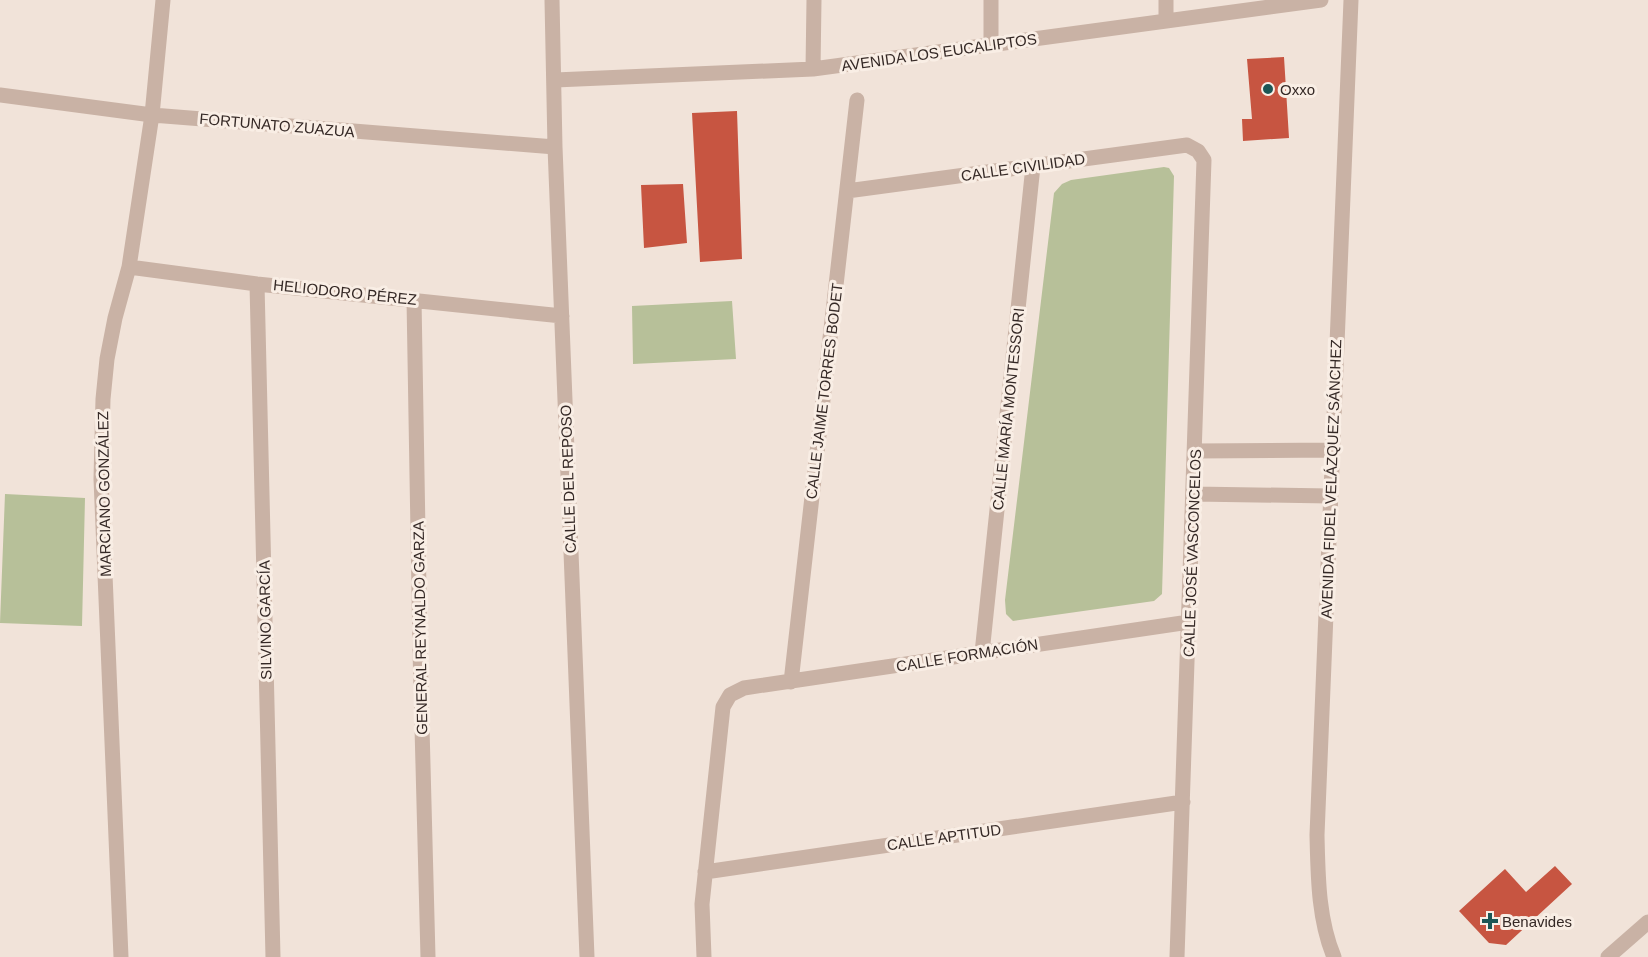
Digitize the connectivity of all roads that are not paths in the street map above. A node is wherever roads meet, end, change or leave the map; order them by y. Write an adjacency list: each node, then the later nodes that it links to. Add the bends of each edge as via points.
1 (163, 0): 14 (street, MARCIANO GONZÁLEZ)
2 (552, 0): 11 (street, CALLE DEL REPOSO)
3 (814, 0): 10 (street)
4 (992, 0): 9 (street)
5 (1166, 0): 8 (street)
6 (1321, 0): 8 (street, AVENIDA LOS EUCALIPTOS)
7 (1351, 0): 23 (street, AVENIDA FIDEL VELÁZQUEZ SÁNCHEZ)
8 (1166, 21): 9 (street, AVENIDA LOS EUCALIPTOS)
9 (991, 45): 10 (street, AVENIDA LOS EUCALIPTOS)
10 (813, 69): 11 (street, AVENIDA LOS EUCALIPTOS)
11 (555, 80): 15 (street, CALLE DEL REPOSO)
12 (0, 95): 14 (street, FORTUNATO ZUAZUA)
13 (857, 100): 18 (street, CALLE JAIME TORRES BODET)
14 (152, 115): 15 (street, FORTUNATO ZUAZUA); 19 (street, MARCIANO GONZÁLEZ)
15 (555, 147): 22 (street, CALLE DEL REPOSO)
16 (1198, 151): 17 (street, CALLE CIVILIDAD, via 1187,145); 24 (street, CALLE JOSÉ VASCONCELOS, via 1204,167)
17 (1033, 165): 18 (street, CALLE CIVILIDAD); 28 (street, CALLE MARÍA MONTESSORI)
18 (847, 191): 29 (street, CALLE JAIME TORRES BODET)
19 (129, 267): 20 (street, HELIODORO PÉREZ); 33 (street, MARCIANO GONZÁLEZ, via 107,359 101,479)
20 (257, 284): 21 (street, HELIODORO PÉREZ); 34 (street, SILVINO GARCÍA)
21 (414, 299): 22 (street, HELIODORO PÉREZ); 35 (street, GENERAL REYNALDO GARZA)
22 (562, 316): 36 (street, CALLE DEL REPOSO)
23 (1332, 450): 24 (street); 26 (street, AVENIDA FIDEL VELÁZQUEZ SÁNCHEZ)
24 (1195, 451): 25 (street, CALLE JOSÉ VASCONCELOS)
25 (1194, 494): 26 (street); 27 (street, CALLE JOSÉ VASCONCELOS)
26 (1330, 496): 39 (street, AVENIDA FIDEL VELÁZQUEZ SÁNCHEZ, via 1317,835 1324,925)
27 (1189, 622): 28 (street, CALLE FORMACIÓN); 30 (street, CALLE JOSÉ VASCONCELOS)
28 (982, 653): 29 (street, CALLE FORMACIÓN)
29 (791, 682): 31 (street, CALLE FORMACIÓN, via 744,688 730,695 723,707)
30 (1183, 802): 31 (street, CALLE APTITUD); 38 (street, CALLE JOSÉ VASCONCELOS)
31 (705, 872): 37 (street)
32 (1648, 922): 40 (street)
33 (121, 957)
34 (273, 957)
35 (428, 957)
36 (587, 957)
37 (704, 957)
38 (1177, 957)
39 (1334, 957)
40 (1608, 957)

